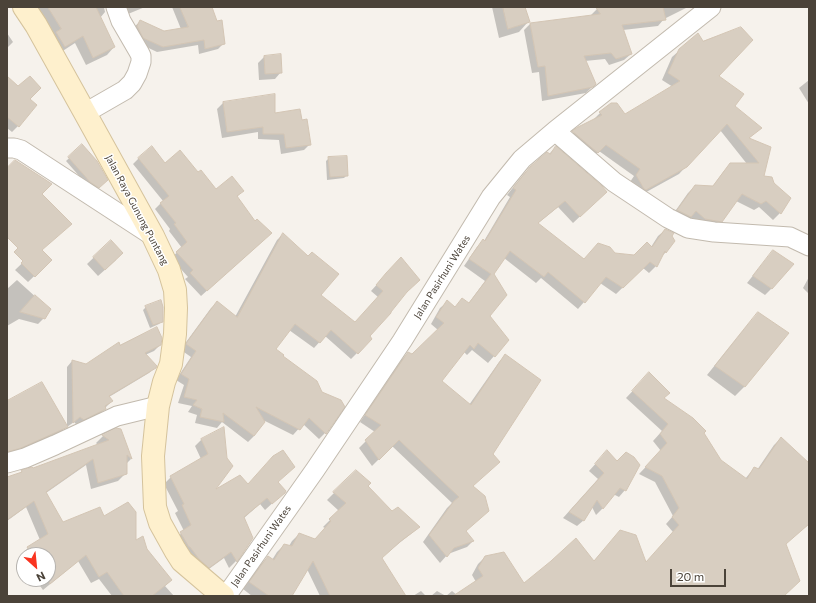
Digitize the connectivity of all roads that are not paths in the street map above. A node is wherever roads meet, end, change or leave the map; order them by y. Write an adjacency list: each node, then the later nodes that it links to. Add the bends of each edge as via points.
1 (24, 7): 4 (street, Jalan Raya Gunung Puntang)
2 (116, 7): 4 (street, via 141,56 137,74 125,90)
3 (711, 7): 5 (street, Jalan Pasirhuni Wates)
4 (85, 113): 7 (street, Jalan Raya Gunung Puntang)
5 (555, 130): 8 (street, via 614,182 668,218 688,228 790,237); 11 (street, Jalan Pasirhuni Wates, via 522,159 491,197 402,342 315,470)
6 (7, 148): 7 (street, via 20,150)
7 (152, 236): 9 (street, Jalan Raya Gunung Puntang, via 169,270 175,290 176,308 172,364)
8 (809, 246)
9 (158, 406): 10 (street, via 117,416 26,458); 11 (street, Jalan Raya Gunung Puntang, via 154,463 155,506 160,523 182,561)
10 (7, 463)
11 (224, 596)

